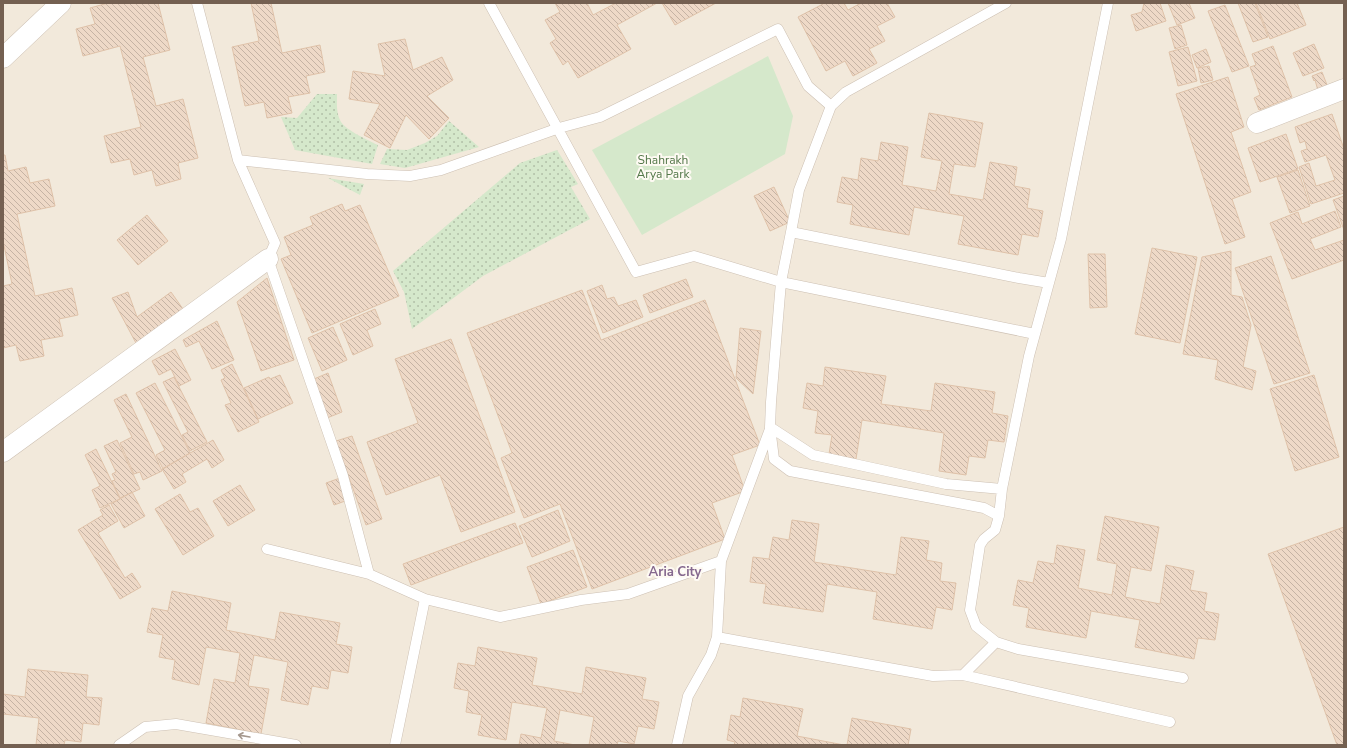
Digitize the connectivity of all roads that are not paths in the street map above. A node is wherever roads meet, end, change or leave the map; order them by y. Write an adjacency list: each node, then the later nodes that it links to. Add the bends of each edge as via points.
1 (61, 3): 6 (street)
2 (197, 3): 11 (lane)
3 (489, 3): 10 (lane)
4 (1006, 3): 8 (lane, via 846,92)
5 (1108, 3): 15 (lane)
6 (3, 58)
7 (1344, 89): 9 (street)
8 (831, 106): 10 (lane, via 808,86 778,29 600,116); 12 (lane, via 799,190)
9 (1257, 123)
10 (559, 128): 11 (lane, via 441,170 410,176); 14 (lane, via 636,272 694,256)
11 (238, 160): 13 (lane, via 274,243)
12 (791, 232): 14 (lane); 15 (lane)
13 (268, 259): 18 (street); 23 (lane, via 343,476)
14 (782, 282): 16 (lane); 17 (lane)
15 (1049, 283): 16 (lane)
16 (1035, 334): 19 (lane)
17 (770, 427): 19 (lane, via 813,455 946,484); 20 (lane, via 774,459 790,472 984,508); 22 (lane)
18 (3, 452)
19 (1002, 489): 20 (lane)
20 (999, 516): 26 (lane, via 995,530 980,545 970,610 976,626)
21 (267, 549): 23 (lane)
22 (721, 561): 24 (lane, via 628,594 581,600 500,617); 25 (lane)
23 (369, 574): 24 (lane)
24 (425, 599): 32 (lane)
25 (717, 637): 27 (lane, via 934,676); 33 (lane, via 711,655 688,696)
26 (996, 642): 27 (lane); 28 (lane, via 1018,649)
27 (963, 675): 29 (lane)
28 (1183, 678)
29 (1170, 722)
30 (119, 745): 31 (lane, one-way to 30, via 176,724 145,727)
31 (296, 745)
32 (395, 745)
33 (677, 745)

